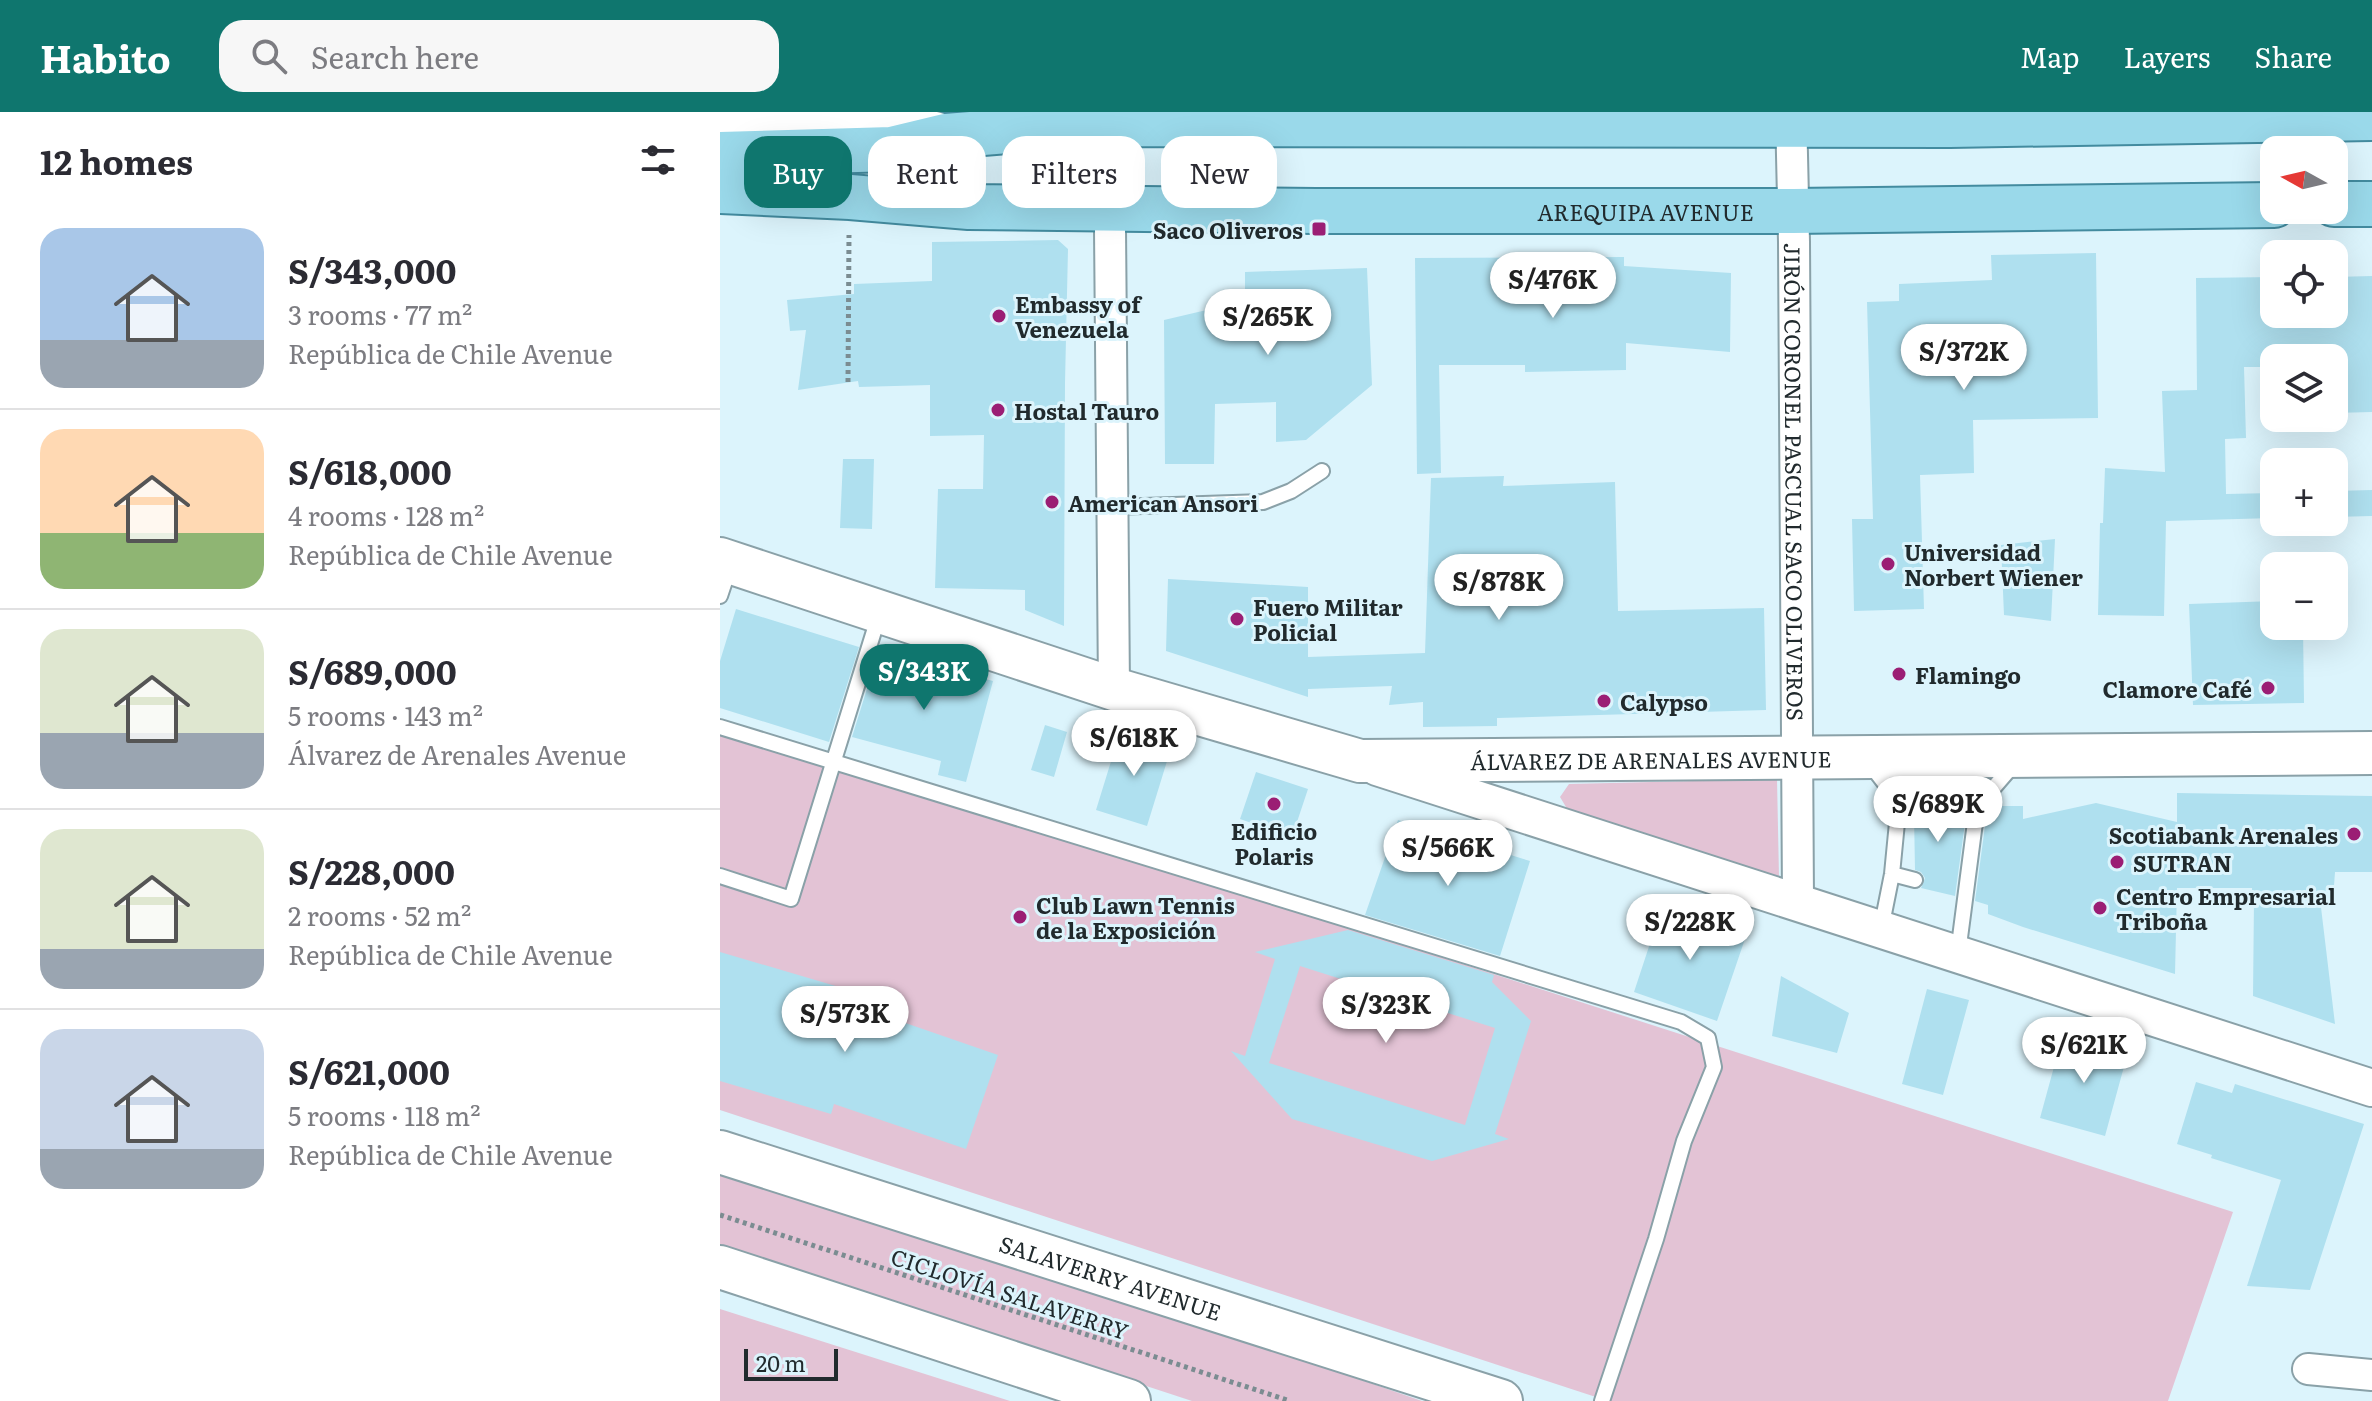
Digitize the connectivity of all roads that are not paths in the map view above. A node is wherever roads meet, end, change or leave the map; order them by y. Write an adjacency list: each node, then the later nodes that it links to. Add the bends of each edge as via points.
1 (1791, 118): 2 (main road, via 1973,125); 3 (main road); 17 (street, JIRÓN CORONEL PASCUAL SACO OLIVEROS)
2 (2372, 118)
3 (1108, 119): 5 (main road); 15 (street)
4 (720, 124): 5 (main road, via 895,123)
5 (946, 136)
6 (868, 150): 7 (main road)
7 (720, 154)
8 (720, 191): 9 (main road, AREQUIPA AVENUE)
9 (868, 199)
10 (2348, 204): 11 (main road)
11 (2372, 204)
12 (2260, 205): 17 (main road, AREQUIPA AVENUE)
13 (986, 207): 15 (main road, AREQUIPA AVENUE)
14 (868, 208): 16 (main road, AREQUIPA AVENUE)
15 (1109, 209): 17 (main road, AREQUIPA AVENUE); 19 (street)
16 (720, 210)
17 (1793, 211): 27 (street, JIRÓN CORONEL PASCUAL SACO OLIVEROS)
18 (1322, 471): 19 (lane, via 1263,502)
19 (1113, 507): 22 (street)
20 (723, 569): 21 (main road, ÁLVAREZ DE ARENALES AVENUE)
21 (880, 612): 22 (main road, ÁLVAREZ DE ARENALES AVENUE); 29 (lane)
22 (1114, 689): 28 (main road, ÁLVAREZ DE ARENALES AVENUE)
23 (720, 727): 29 (lane)
24 (2372, 753): 25 (main road, ÁLVAREZ DE ARENALES AVENUE)
25 (2021, 756): 26 (main road, ÁLVAREZ DE ARENALES AVENUE); 33 (lane)
26 (1865, 757): 27 (main road, ÁLVAREZ DE ARENALES AVENUE); 30 (lane)
27 (1798, 758): 28 (main road, ÁLVAREZ DE ARENALES AVENUE); 37 (street, JIRÓN CORONEL PASCUAL SACO OLIVEROS)
28 (1360, 761): 37 (street)
29 (834, 762): 35 (lane, via 791,899); 47 (lane, via 1681,1022 1708,1038 1714,1067 1684,1141)
30 (1899, 802): 31 (lane); 34 (lane)
31 (1914, 804)
32 (1956, 805): 33 (lane)
33 (1977, 807): 39 (lane, via 1961,890)
34 (1892, 874): 36 (lane); 38 (lane)
35 (720, 876)
36 (1915, 880)
37 (1798, 901): 38 (street)
38 (1881, 929): 39 (street)
39 (1958, 953): 40 (street)
40 (2372, 1088)
41 (720, 1152): 46 (main road, SALAVERRY AVENUE)
42 (720, 1267): 45 (main road)
43 (2308, 1369): 44 (street)
44 (2372, 1375)
45 (1129, 1401)
46 (1501, 1401)
47 (1602, 1401)

